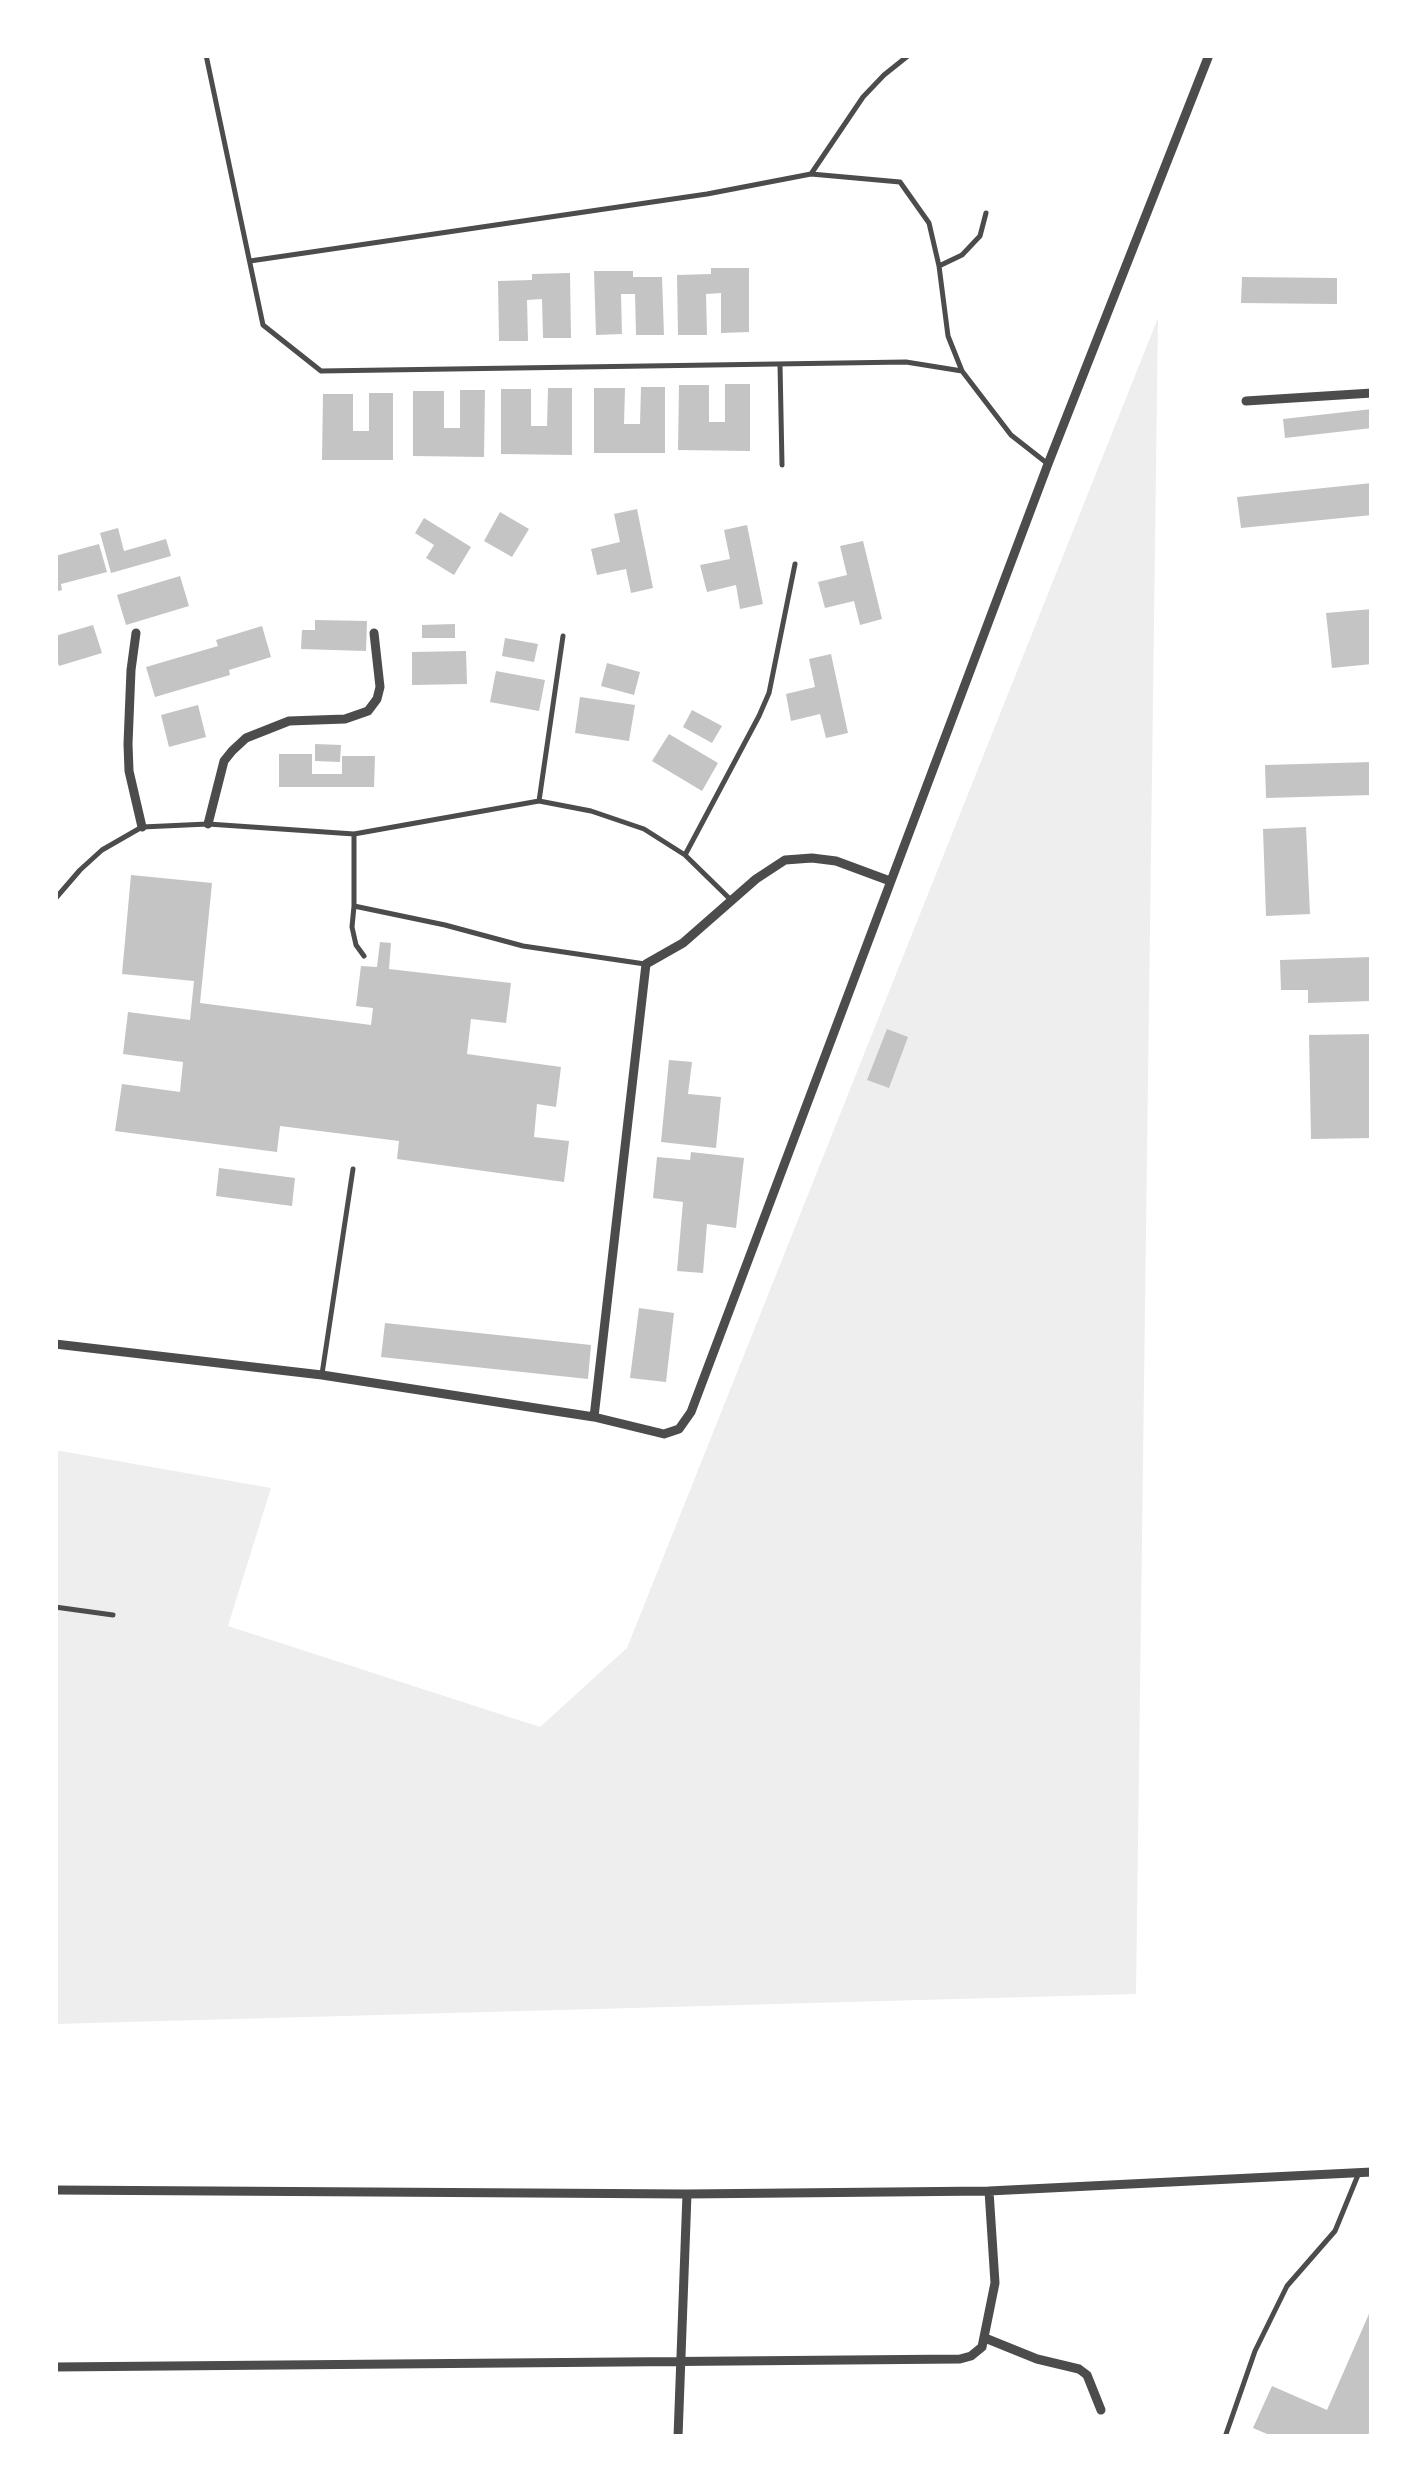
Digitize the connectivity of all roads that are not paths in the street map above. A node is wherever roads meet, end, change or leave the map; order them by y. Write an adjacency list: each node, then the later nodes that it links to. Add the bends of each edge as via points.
1 (206, 55): 6 (lane)
2 (909, 55): 4 (lane, via 864,97)
3 (1209, 55): 13 (street)
4 (810, 174): 6 (lane); 7 (lane, via 900,182 928,223)
5 (986, 213): 7 (lane, via 980,236)
6 (250, 262): 8 (lane, via 264,328 321,370)
7 (940, 266): 9 (lane, via 948,336)
8 (780, 364): 9 (lane, via 906,362); 12 (lane)
9 (962, 371): 13 (lane, via 1010,435)
10 (1372, 393): 11 (street)
11 (1246, 400)
12 (782, 464)
13 (1048, 464): 23 (street)
14 (795, 564): 22 (lane, via 769,693)
15 (136, 633): 20 (street, via 128,744)
16 (374, 633): 19 (street, via 380,686 368,711 345,719 289,721 246,738 224,761)
17 (563, 636): 18 (lane)
18 (540, 802): 21 (lane); 22 (lane, via 644,829)
19 (208, 824): 20 (lane); 21 (lane)
20 (142, 827): 24 (lane, via 102,850)
21 (354, 834): 26 (lane)
22 (685, 855): 25 (lane)
23 (890, 881): 25 (street, via 836,861 785,860); 32 (street, via 691,1412 679,1429 664,1434)
24 (55, 899)
25 (731, 900): 28 (street)
26 (354, 906): 27 (lane, via 352,927); 28 (lane, via 522,946)
27 (364, 956)
28 (646, 964): 32 (street)
29 (353, 1169): 31 (lane)
30 (55, 1344): 31 (street)
31 (322, 1375): 32 (street)
32 (594, 1417)
33 (55, 1608): 34 (lane)
34 (114, 1615)
35 (1372, 2172): 36 (street)
36 (1359, 2173): 38 (street); 45 (lane, via 1335,2231 1288,2286 1254,2351)
37 (55, 2190): 39 (street)
38 (989, 2192): 39 (street); 40 (street, via 995,2283)
39 (687, 2194): 41 (street)
40 (986, 2338): 41 (street, via 960,2359); 43 (street, via 1079,2369)
41 (680, 2360): 42 (street); 44 (street)
42 (55, 2367)
43 (1101, 2410)
44 (678, 2437)
45 (1226, 2437)

